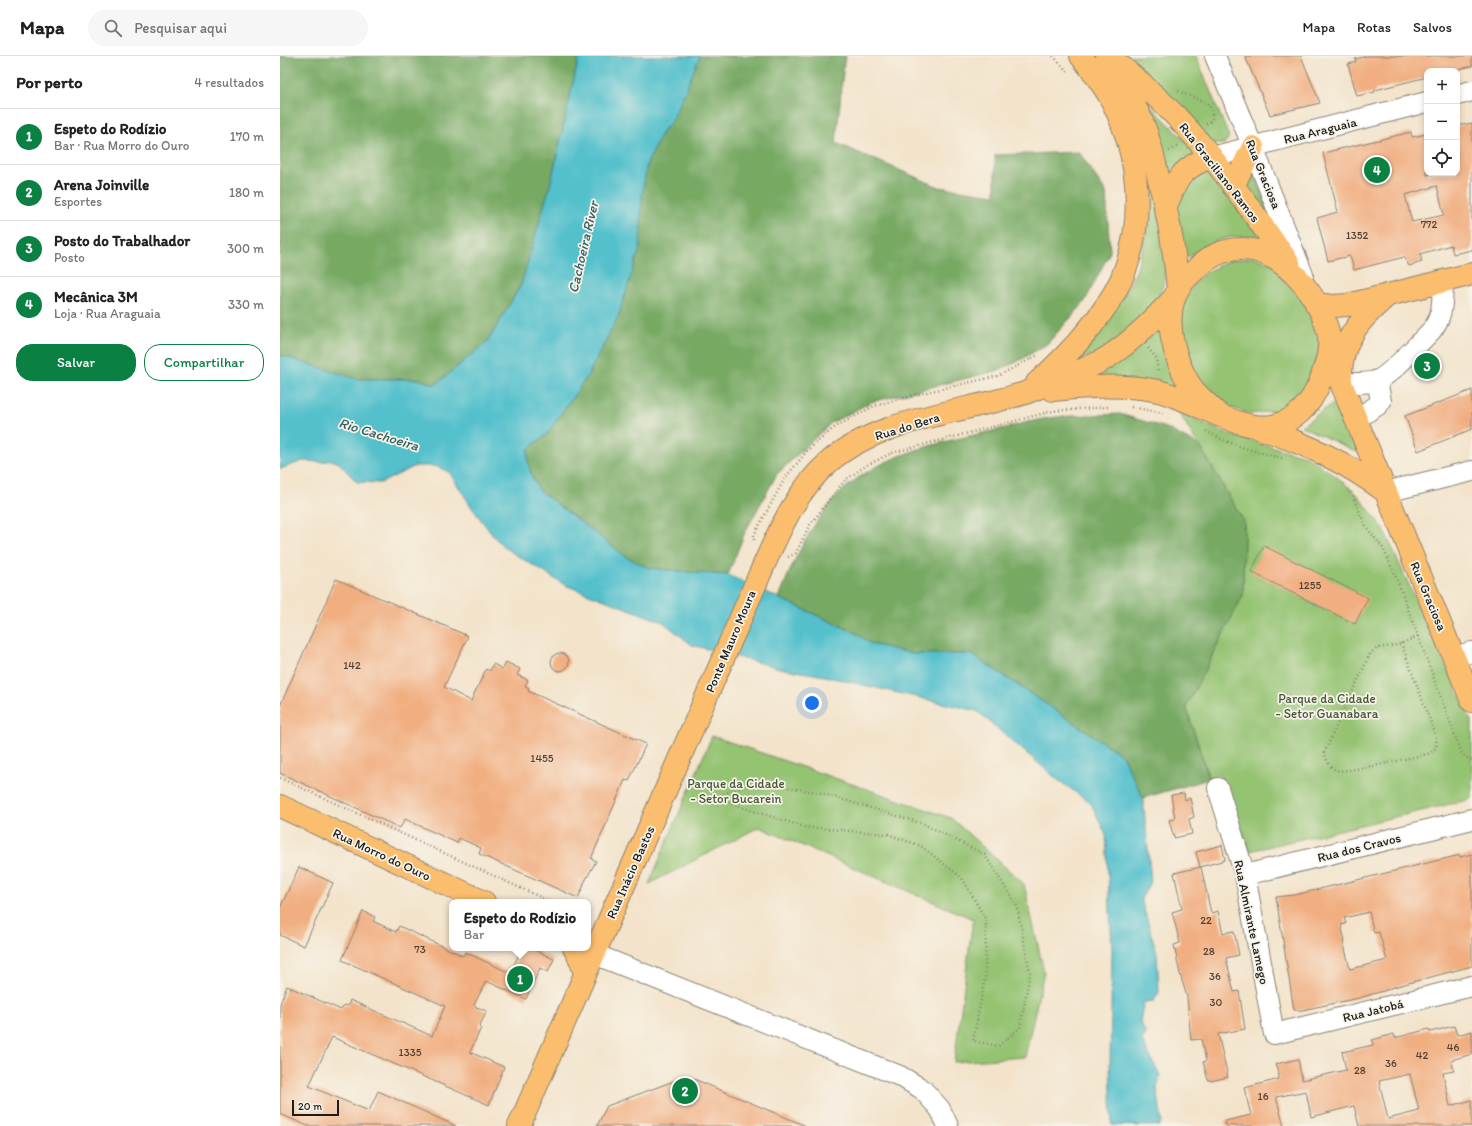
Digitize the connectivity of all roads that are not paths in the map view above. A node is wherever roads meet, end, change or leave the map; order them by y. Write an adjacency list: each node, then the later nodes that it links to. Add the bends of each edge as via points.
1 (1090, 56): 11 (main road, via 1116,79 1132,100 1145,127)
2 (1107, 56): 9 (main road, Rua Graciliano Ramos, via 1155,96)
3 (1215, 56): 8 (street, Rua Graciosa)
4 (1075, 64): 19 (main road, via 1097,76 1112,100 1125,130 1134,164 1137,189 1133,242 1123,274 1108,301 1086,332)
5 (1472, 91): 6 (street)
6 (1460, 94)
7 (1424, 103): 8 (street, Rua Araguaia)
8 (1253, 147): 9 (street, Rua Araguaia); 10 (main road); 15 (street, Rua Graciosa)
9 (1212, 157): 10 (main road, Rua Graciliano Ramos); 11 (main road, via 1189,167 1181,175 1175,183)
10 (1233, 186): 15 (main road, Rua Graciliano Ramos)
11 (1165, 209): 14 (main road, via 1176,264)
12 (1472, 274): 13 (main road)
13 (1443, 282): 16 (main road); 17 (street, via 1438,324 1387,374)
14 (1177, 293): 15 (main road, Rua do Bera, via 1190,275 1214,255 1232,249 1249,249 1266,254 1285,266); 19 (main road, Rua do Bera, via 1138,334 1107,358); 21 (main road, via 1171,325 1177,358 1191,386)
15 (1310, 294): 16 (main road, via 1334,306); 20 (main road, via 1325,321 1329,344 1321,382)
16 (1387, 296): 18 (main road, Rua Graciosa, via 1366,314 1353,332 1344,351)
17 (1377, 380): 18 (street); 22 (street, via 1382,401)
18 (1341, 383): 20 (main road); 22 (main road, Rua Graciosa)
19 (1028, 392): 21 (main road, Rua do Bera, via 1106,386 1138,388 1172,395); 26 (main road, Rua do Bera, via 890,428 855,443 829,462 794,503)
20 (1313, 398): 23 (main road, via 1290,419 1275,426)
21 (1219, 414): 23 (main road, Rua do Bera)
22 (1356, 419): 25 (main road, Rua Graciosa)
23 (1254, 426): 25 (main road, via 1332,457)
24 (1472, 471): 25 (street)
25 (1386, 492): 27 (main road, Rua Graciosa)
26 (759, 576): 29 (main road, Ponte Mauro Moura)
27 (1463, 655): 28 (main road, Rua Graciosa)
28 (1472, 701)
29 (702, 706): 35 (main road, Rua Inácio Bastos, via 609,918)
30 (1218, 788): 33 (street, Rua Almirante Lamego)
31 (280, 806): 34 (main road, Rua Morro do Ouro)
32 (1472, 819): 33 (street, Rua dos Cravos)
33 (1245, 875): 39 (street, Rua Almirante Lamego)
34 (478, 899)
35 (591, 939)
36 (591, 948): 41 (street, via 900,1076 922,1089 940,1109)
37 (585, 951): 40 (main road, via 585,975)
38 (1472, 986): 39 (street, Rua Jatobá)
39 (1274, 1034)
40 (519, 1126)
41 (948, 1126)

